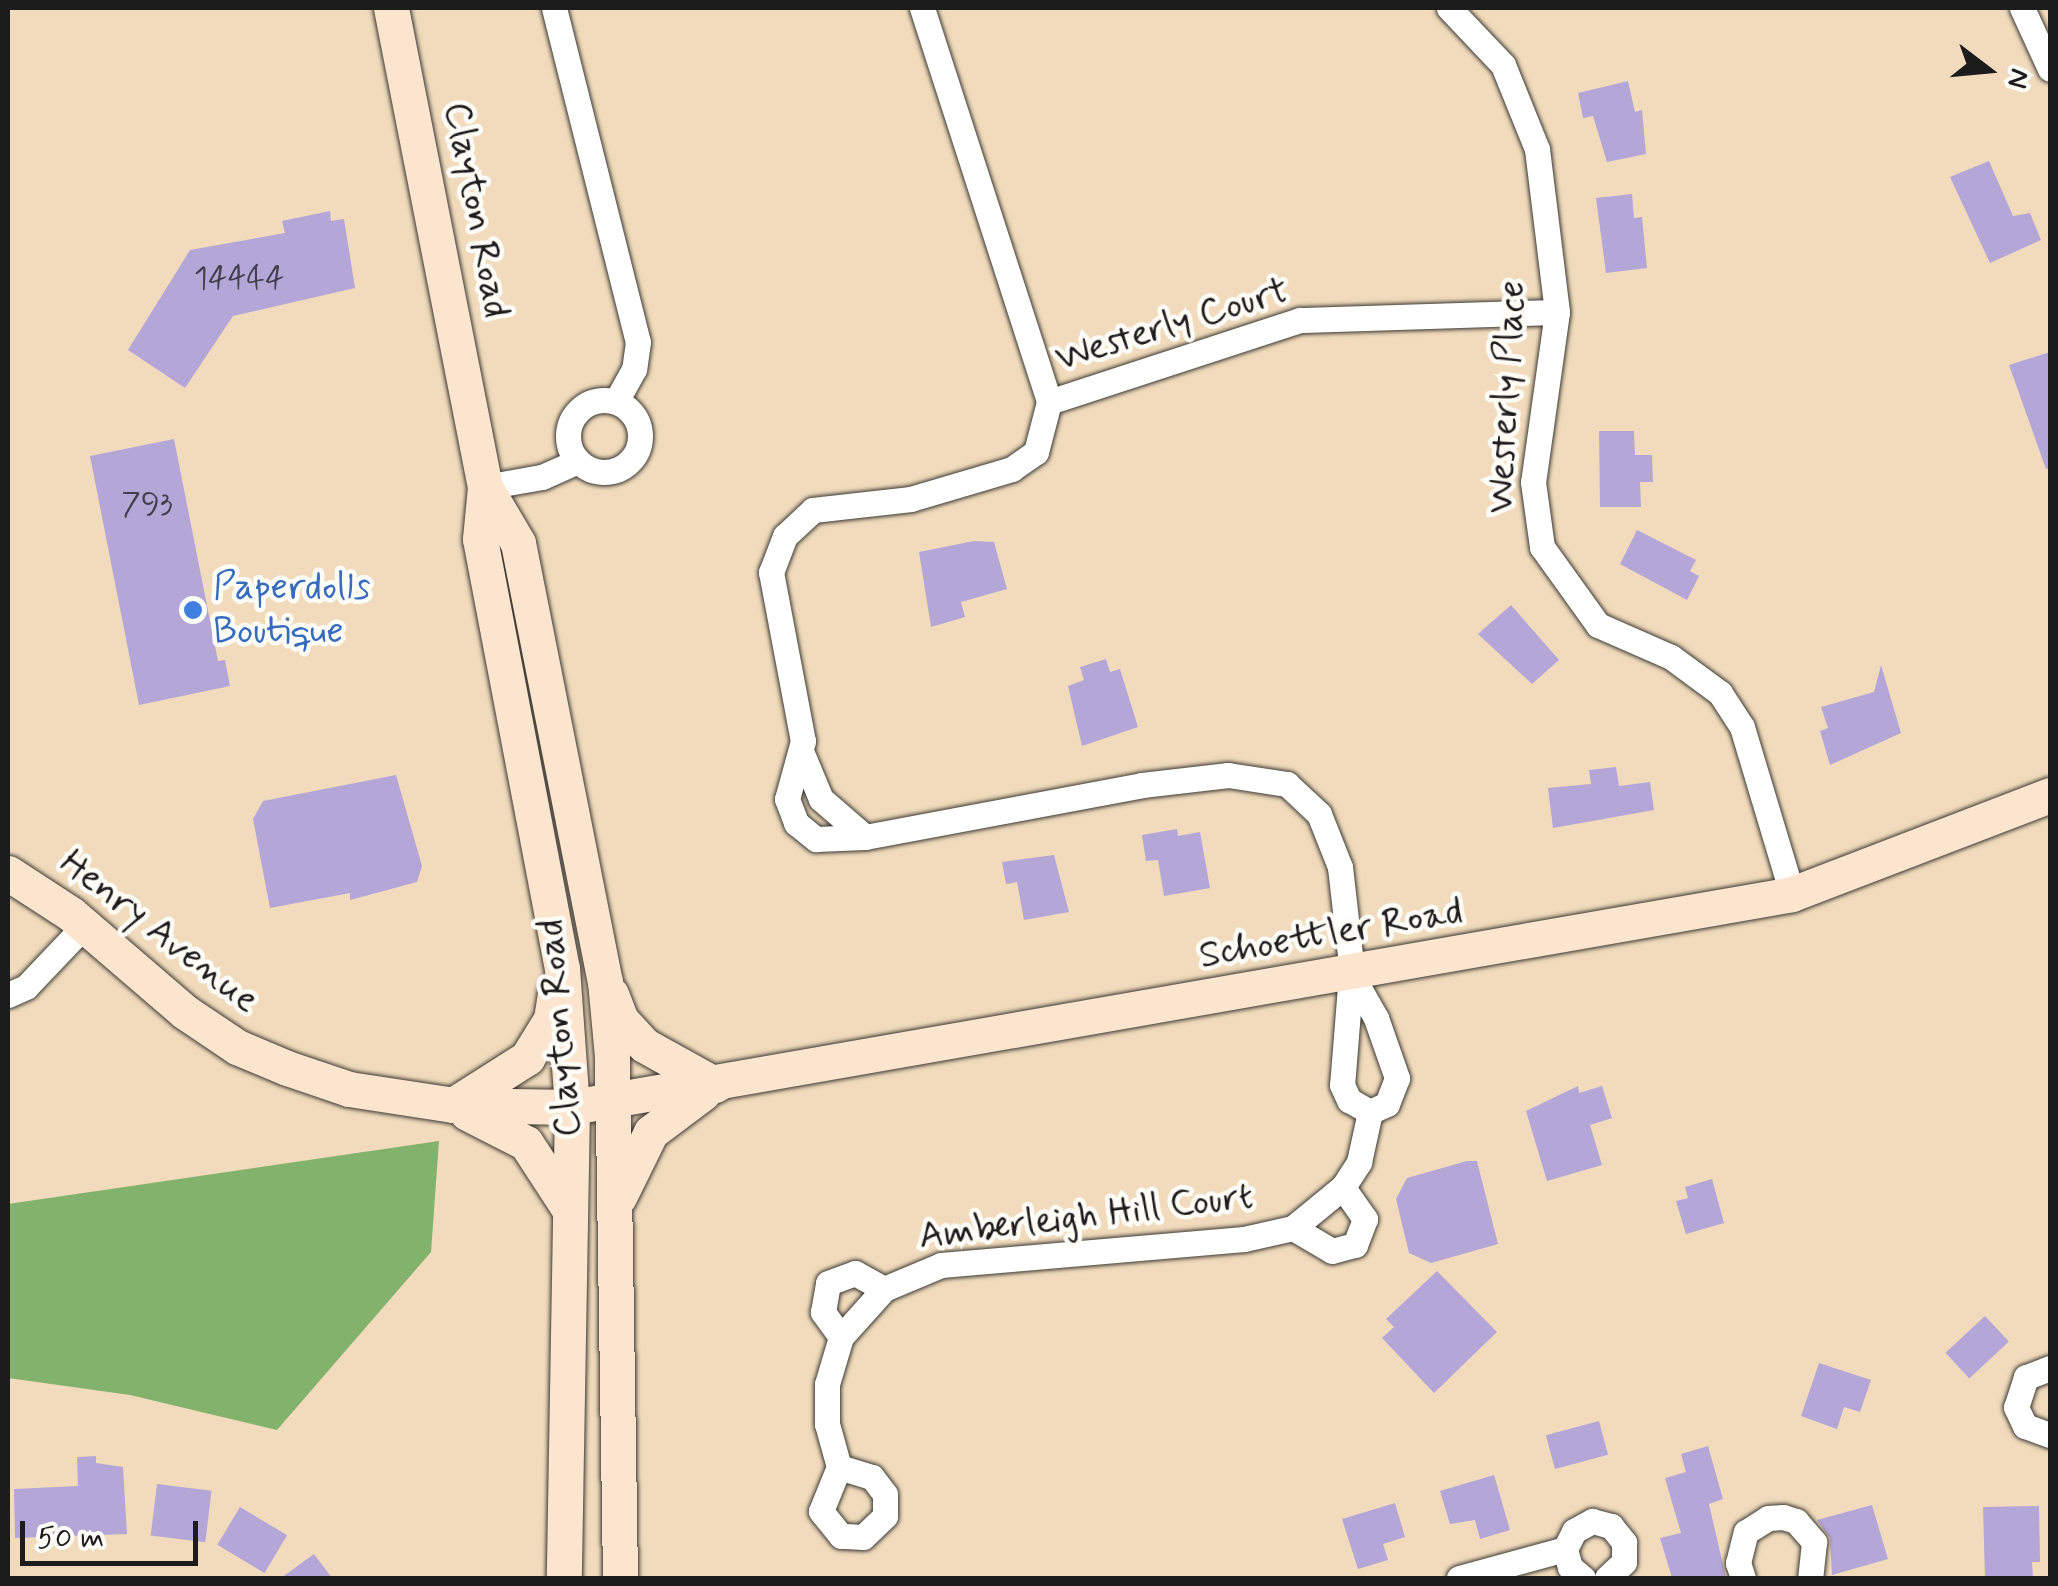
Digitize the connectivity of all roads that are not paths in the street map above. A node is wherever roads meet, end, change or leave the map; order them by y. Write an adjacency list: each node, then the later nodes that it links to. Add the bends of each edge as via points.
1 (390, 8): 11 (main road, Clayton Road)
2 (554, 8): 8 (street, via 638,342 634,370)
3 (922, 8): 9 (street)
4 (1450, 8): 7 (street, Westerly Place, via 1503,65 1524,106 1536,149)
5 (2022, 8): 6 (street)
6 (2050, 69)
7 (1556, 312): 9 (street, Westerly Court, via 1300,320); 14 (street, Westerly Place, via 1533,482 1542,547 1598,625 1671,657 1720,693 1742,727)
8 (616, 401): 10 (street, via 592,401 574,416 568,439); 10 (street, via 634,416 637,450 610,472)
9 (1049, 402): 17 (street, via 1036,452 1012,469 910,498 812,510 784,536 771,572 801,750 787,799 796,822 816,840 864,837 1142,785 1228,775 1287,784 1318,814 1340,867)
10 (578, 461): 11 (street, via 542,477)
11 (485, 488): 16 (main road, Clayton Road, via 480,539); 18 (main road, Clayton Road, via 518,543)
12 (2050, 796): 14 (main road, Schoettler Road)
13 (8, 872): 15 (main road, Henry Avenue)
14 (1792, 894): 17 (main road, Schoettler Road)
15 (85, 925): 19 (street, via 26,987); 22 (main road, Henry Avenue, via 237,1047 348,1088)
16 (562, 968): 22 (main road, via 551,1020 527,1058); 23 (main road, Clayton Road)
17 (1352, 973): 20 (main road, Schoettler Road); 24 (street, via 1342,1085 1349,1100); 24 (street, Amberleigh Hill Court, via 1397,1078 1386,1104)
18 (605, 980): 20 (main road, via 621,1020 644,1045); 21 (main road, Clayton Road)
19 (8, 995)
20 (716, 1085): 21 (main road, Schoettler Road); 26 (main road, via 651,1132)
21 (612, 1104): 23 (main road, Henry Avenue); 26 (main road, Clayton Road)
22 (453, 1105): 23 (main road, Henry Avenue); 27 (main road, via 526,1143)
23 (572, 1107): 27 (main road, Clayton Road)
24 (1370, 1112): 25 (street, Amberleigh Hill Court, via 1359,1162)
25 (1344, 1187): 28 (street, Amberleigh Hill Court); 28 (street, via 1365,1219 1355,1246 1332,1251)
26 (614, 1207): 36 (main road, Clayton Road)
27 (569, 1209): 35 (main road, Clayton Road)
28 (1294, 1228): 29 (street, Amberleigh Hill Court, via 1244,1239 940,1265)
29 (884, 1289): 30 (street, Amberleigh Hill Court); 30 (street, via 855,1273 828,1283 823,1312)
30 (841, 1338): 33 (street, Amberleigh Hill Court, via 827,1384 827,1424)
31 (2050, 1368): 32 (street, via 2026,1377 2016,1407 2025,1426)
32 (2050, 1435)
33 (839, 1467)
34 (1565, 1549): 37 (street); 38 (street); 39 (street, via 1582,1524 1611,1526 1626,1552)
35 (564, 1578)
36 (620, 1578)
37 (1459, 1578)
38 (1582, 1578)
39 (1607, 1578)
40 (1743, 1578): 41 (street, via 1738,1563 1746,1532 1783,1517 1814,1542)
41 (1810, 1578)

